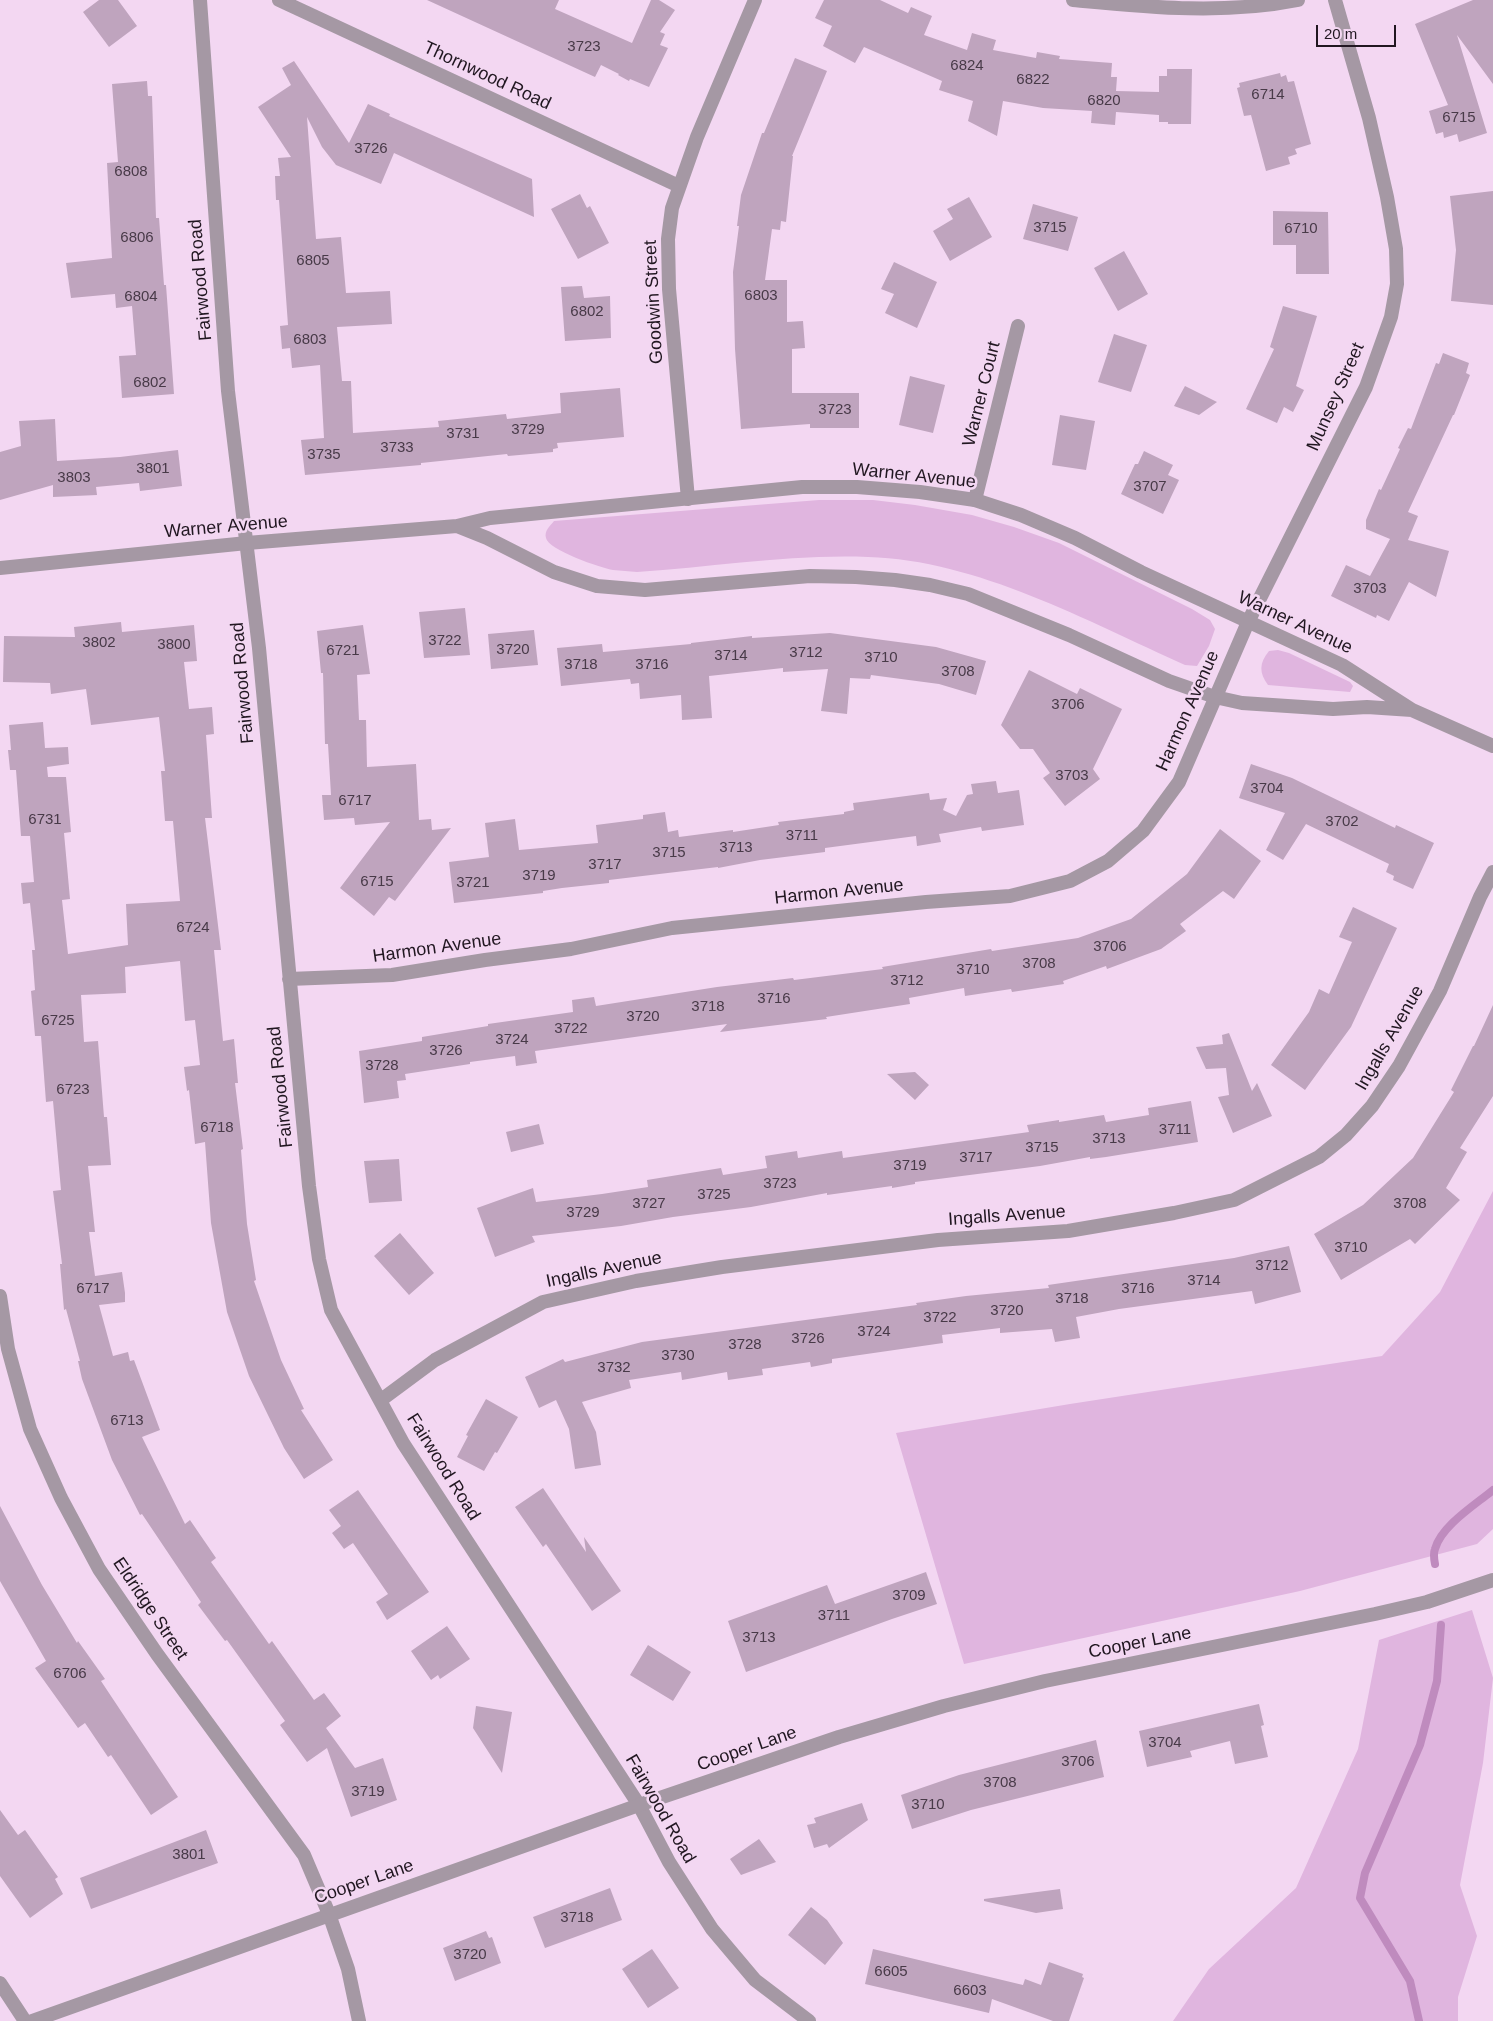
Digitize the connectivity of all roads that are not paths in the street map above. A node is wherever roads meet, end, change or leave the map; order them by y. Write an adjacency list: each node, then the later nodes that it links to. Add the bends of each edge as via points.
1 (200, 0): 12 (street, Fairwood Road, via 228,391)
2 (279, 0): 7 (street, Thornwood Road)
3 (755, 0): 7 (street, Goodwin Street)
4 (1072, 0): 5 (street, via 1150,8 1217,9)
5 (1298, 0)
6 (1334, 0): 14 (street, Munsey Street, via 1369,118 1387,197 1396,249 1396,284 1391,317 1366,387)
7 (679, 186): 9 (street, Goodwin Street, via 668,239 669,289)
8 (1018, 326): 10 (street, Warner Court)
9 (688, 498): 10 (street, Warner Avenue, via 802,487 838,487 920,492); 11 (street, Warner Avenue, via 490,518)
10 (976, 500): 14 (street, Warner Avenue, via 1074,538)
11 (457, 526): 12 (street, Warner Avenue); 15 (street, Warner Avenue, via 554,572 597,586 645,590 833,575 930,585 968,594 1070,635 1169,681)
12 (247, 543): 13 (street, Warner Avenue); 19 (street, Fairwood Road)
13 (0, 568)
14 (1248, 622): 15 (street, Harmon Avenue); 16 (street, Warner Avenue, via 1342,665)
15 (1215, 697): 16 (street, Warner Avenue, via 1242,703); 19 (street, Harmon Avenue, via 1179,782 1143,831 1108,860 1070,881 1010,896 672,928 571,949 392,975)
16 (1412, 710): 17 (street, Warner Avenue)
17 (1493, 746)
18 (1493, 872): 21 (street, Ingalls Avenue, via 1440,991 1399,1066 1372,1106 1346,1135 1319,1157 1234,1200 1068,1231 938,1240 722,1267 636,1281 543,1302 435,1360)
19 (289, 979): 21 (street, Fairwood Road, via 320,1259 332,1310)
20 (0, 1296): 24 (street, Eldridge Street, via 8,1349 30,1429 90,1554 157,1654 304,1855)
21 (381, 1400): 23 (street, Fairwood Road, via 403,1443)
22 (1493, 1580): 23 (street, Cooper Lane, via 1427,1602 1375,1614 1045,1681 944,1706 840,1737)
23 (639, 1805): 24 (street, Cooper Lane); 29 (street, Fairwood Road, via 669,1862 712,1929 755,1980)
24 (329, 1914): 27 (street, Cooper Lane); 28 (street, Eldridge Street, via 348,1969)
25 (0, 1983): 26 (street)
26 (25, 2021)
27 (32, 2021)
28 (359, 2021)
29 (809, 2021)

